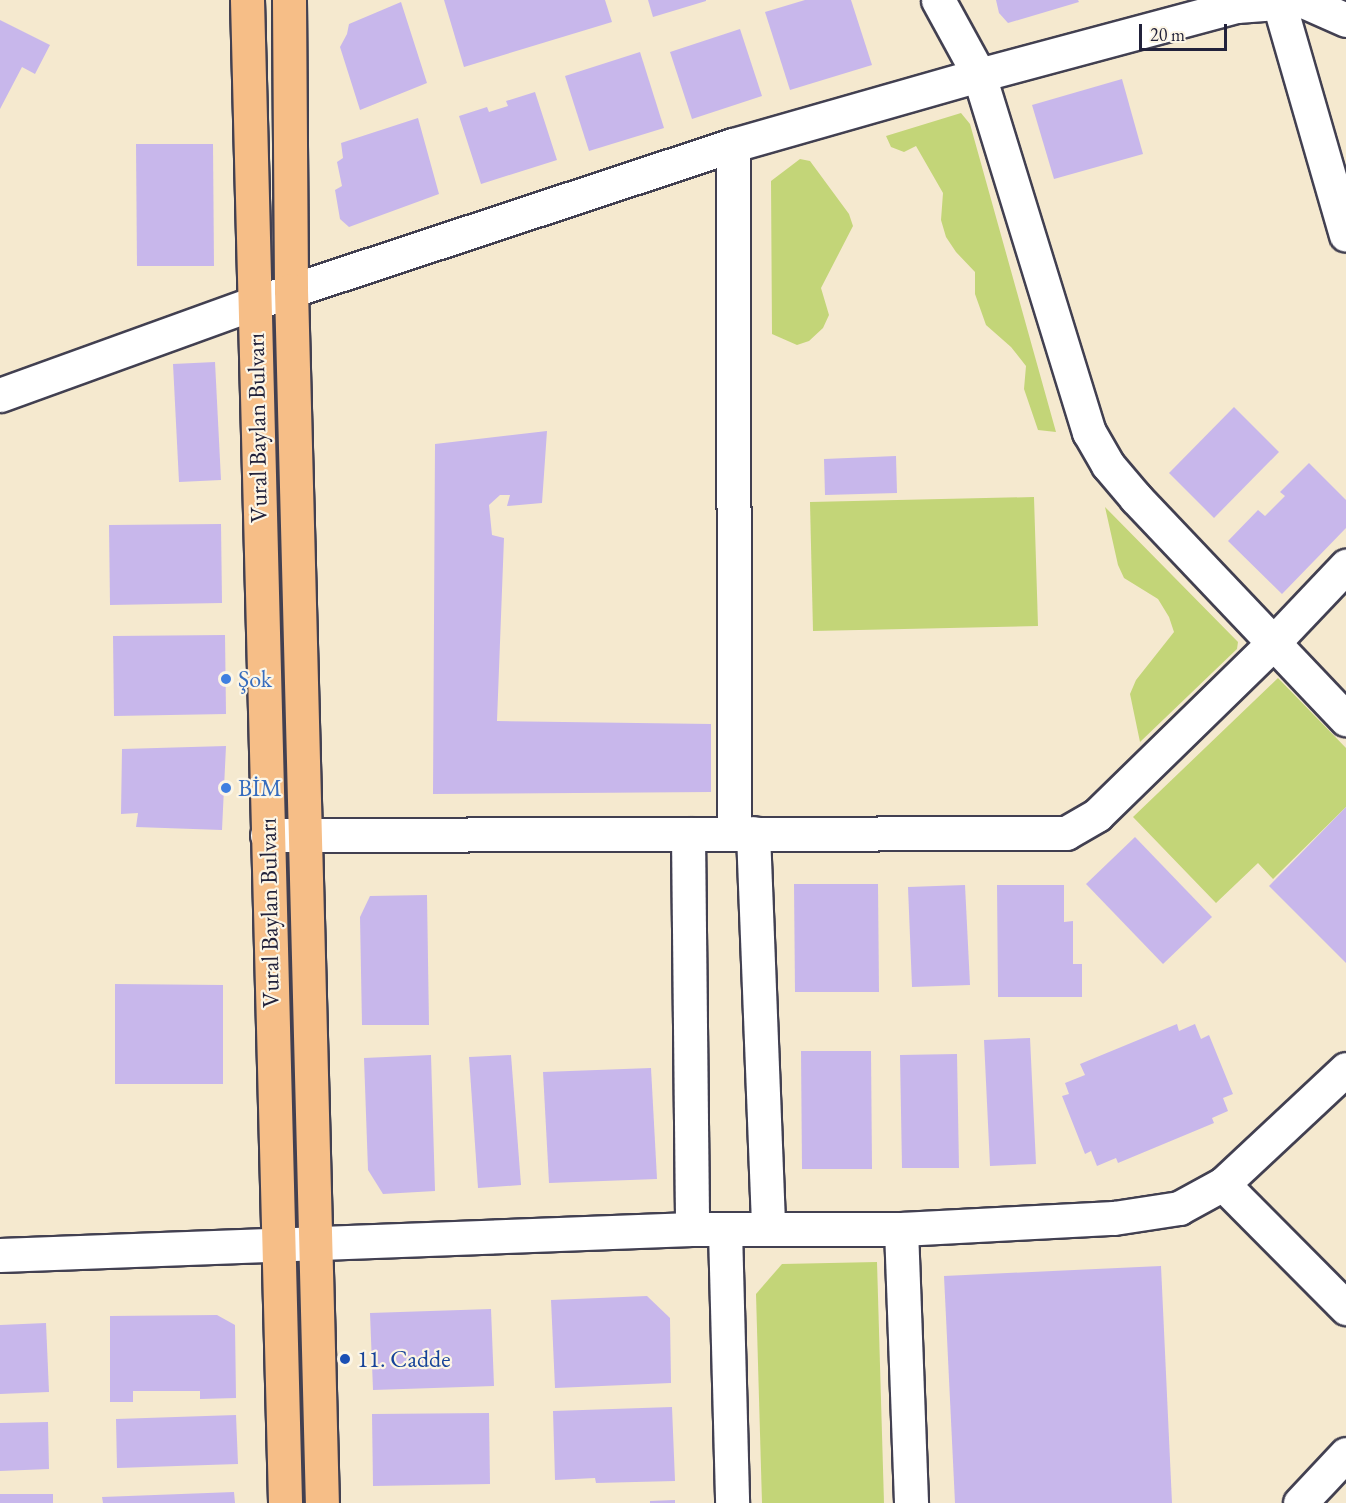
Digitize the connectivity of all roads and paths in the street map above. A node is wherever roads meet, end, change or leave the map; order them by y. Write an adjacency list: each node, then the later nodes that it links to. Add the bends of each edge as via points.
1 (247, 0): 10 (main road, Vural Baylan Bulvarı)
2 (289, 0): 9 (main road, Vural Baylan Bulvarı)
3 (938, 0): 6 (street)
4 (1279, 3): 5 (street, via 1303,1); 6 (street, via 1237,6); 8 (street)
5 (1346, 20)
6 (979, 75): 7 (street); 13 (street, via 1089,432 1108,465 1136,498)
7 (732, 145): 9 (street); 16 (street)
8 (1346, 235)
9 (291, 290): 10 (street); 18 (main road, Vural Baylan Bulvarı)
10 (254, 303): 11 (street); 17 (main road, Vural Baylan Bulvarı)
11 (0, 395)
12 (1346, 566): 13 (street)
13 (1272, 644): 14 (street); 16 (street, via 1097,815 1066,833)
14 (1346, 719)
15 (688, 834): 16 (street); 18 (street); 22 (street)
16 (743, 834): 21 (street)
17 (267, 835): 18 (street); 26 (main road, Vural Baylan Bulvarı)
18 (305, 837): 25 (main road, Vural Baylan Bulvarı)
19 (1346, 1069): 20 (street)
20 (1223, 1184): 23 (street, via 1179,1208 1114,1218); 28 (street)
21 (768, 1227): 23 (street); 24 (street)
22 (692, 1229): 24 (street); 25 (street)
23 (901, 1229): 33 (street)
24 (725, 1230): 32 (street)
25 (313, 1244): 26 (street); 31 (main road, Vural Baylan Bulvarı)
26 (278, 1245): 27 (street); 30 (main road, Vural Baylan Bulvarı)
27 (0, 1255)
28 (1346, 1308)
29 (1346, 1454): 34 (street)
30 (285, 1503)
31 (322, 1503)
32 (732, 1503)
33 (910, 1503)
34 (1300, 1503)

